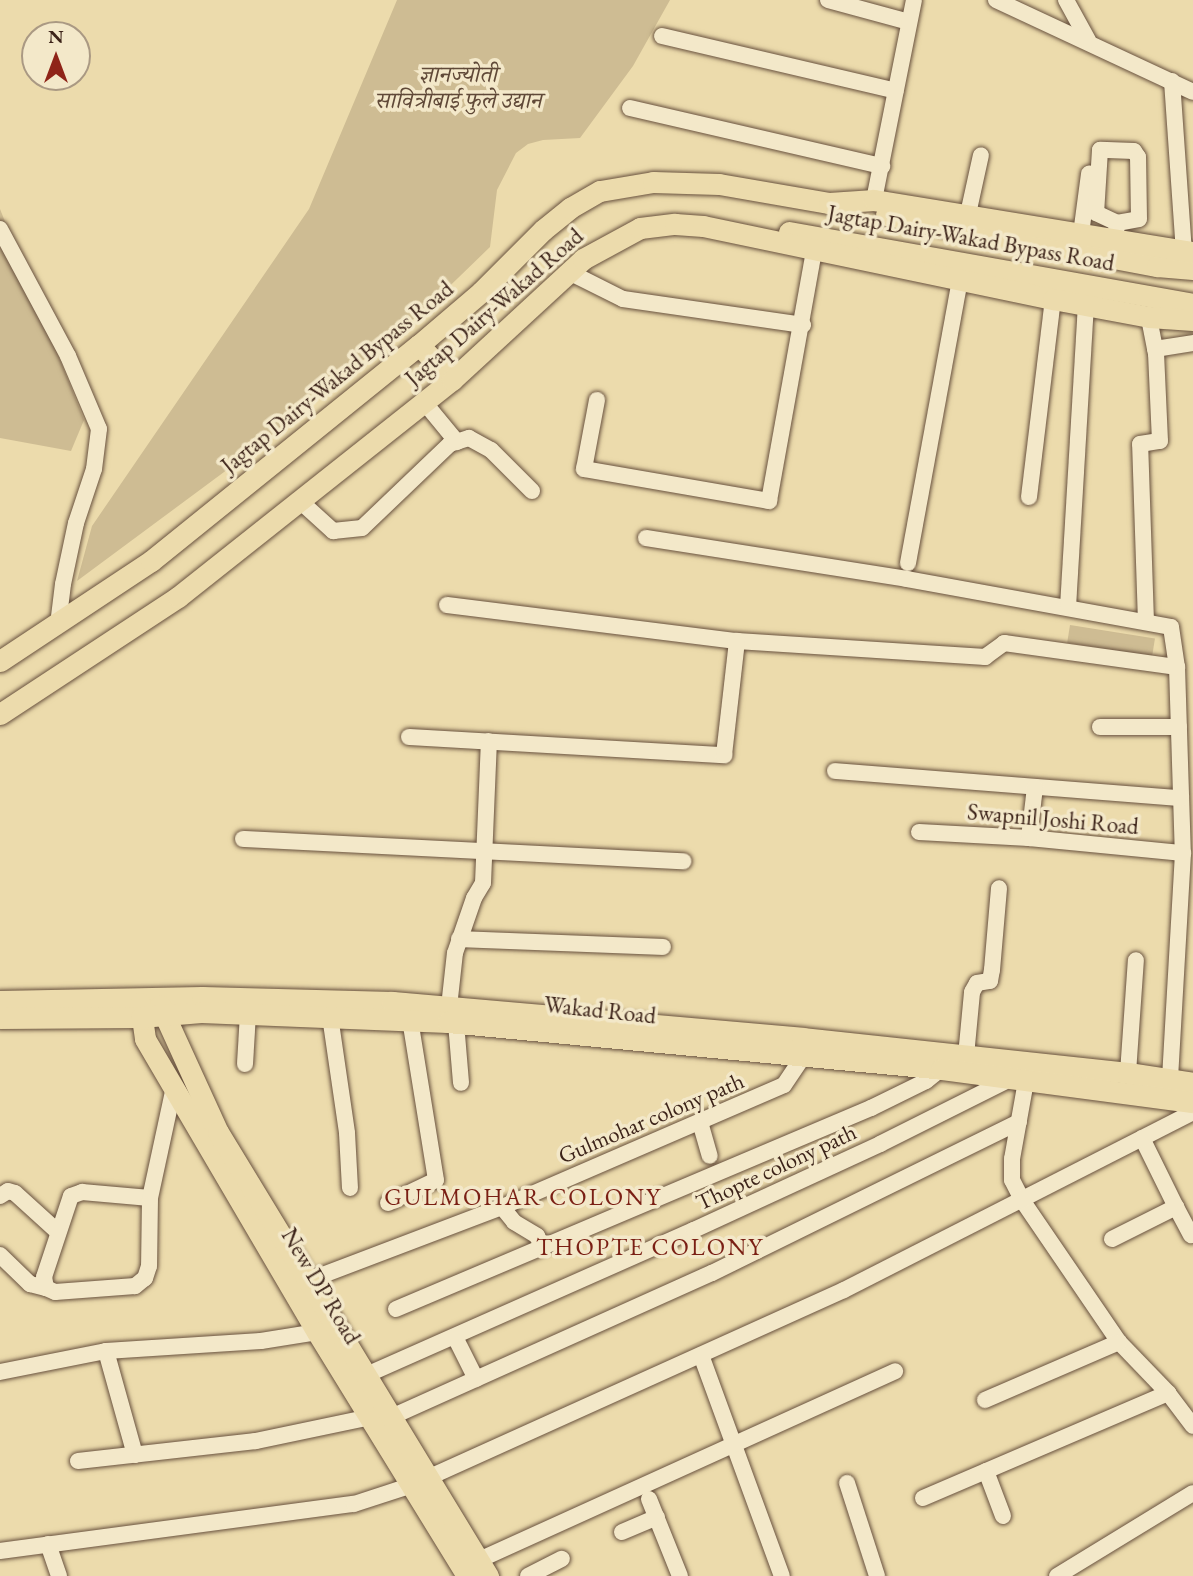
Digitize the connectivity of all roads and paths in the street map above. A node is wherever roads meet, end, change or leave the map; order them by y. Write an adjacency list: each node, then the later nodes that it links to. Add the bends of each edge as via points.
1 (828, 0): 5 (street)
2 (914, 0): 5 (street)
3 (996, 0): 7 (street)
4 (1066, 0): 7 (street)
5 (909, 22): 9 (street)
6 (662, 36): 9 (street)
7 (1087, 40): 8 (street)
8 (1172, 81): 10 (street); 23 (street)
9 (896, 91): 14 (street)
10 (1193, 92)
11 (630, 108): 14 (street)
12 (1092, 147): 21 (street)
13 (981, 155): 17 (street)
14 (882, 166): 15 (street)
15 (874, 200): 16 (main road); 17 (main road)
16 (829, 202): 23 (main road, via 1131,262); 33 (main road, Jagtap Dairy-Wakad Bypass Road, via 719,184 653,182 600,191 543,230)
17 (968, 214): 21 (main road)
18 (0, 229): 47 (street, via 68,356 99,429)
19 (1116, 231): 19 (street, via 1139,219 1138,157 1134,151 1100,150 1096,213); 21 (main road); 23 (main road)
20 (739, 233): 22 (main road, Jagtap Dairy-Wakad Road); 24 (main road, Jagtap Dairy-Wakad Road, via 675,224 640,228 597,249); 27 (main road, Jagtap Dairy-Wakad Bypass Road, via 786,232 833,239)
21 (1081, 234)
22 (814, 251): 25 (main road, Jagtap Dairy-Wakad Road); 31 (street)
23 (1190, 257)
24 (569, 272): 31 (street, via 622,299); 35 (main road, Jagtap Dairy-Wakad Road)
25 (960, 281): 26 (main road, Jagtap Dairy-Wakad Road); 43 (street)
26 (1053, 299): 28 (main road, Jagtap Dairy-Wakad Road); 40 (street)
27 (1193, 304)
28 (1086, 305): 29 (main road, Jagtap Dairy-Wakad Road); 45 (street)
29 (1149, 317): 30 (main road, Jagtap Dairy-Wakad Road); 34 (street)
30 (1193, 320)
31 (803, 325): 36 (street, via 769,501 584,469)
32 (1193, 344): 34 (street)
33 (419, 345): 35 (main road); 47 (main road, Jagtap Dairy-Wakad Bypass Road, via 151,561)
34 (1155, 349): 46 (street, via 1160,441 1140,444)
35 (452, 380): 37 (main road, Jagtap Dairy-Wakad Road)
36 (597, 400)
37 (424, 402): 38 (street); 41 (main road, Jagtap Dairy-Wakad Road)
38 (457, 442): 39 (street, via 469,438 491,450); 41 (street, via 362,528 333,531)
39 (532, 491)
40 (1029, 497)
41 (300, 501): 51 (main road, Jagtap Dairy-Wakad Road, via 178,597)
42 (646, 538): 45 (street)
43 (908, 563)
44 (447, 605): 48 (street)
45 (1069, 607): 46 (street)
46 (1146, 622): 50 (street, via 1171,627)
47 (58, 623): 49 (main road, Jagtap Dairy-Wakad Bypass Road)
48 (737, 641): 50 (street, via 985,657 1004,643); 55 (street, via 724,755)
49 (0, 660)
50 (1177, 667): 53 (street)
51 (0, 714)
52 (1100, 727): 53 (street)
53 (1179, 727): 58 (street)
54 (409, 737): 55 (street)
55 (489, 741): 62 (street)
56 (835, 771): 57 (street)
57 (1035, 787): 58 (street); 60 (street)
58 (1181, 798): 63 (street)
59 (919, 832): 60 (street, Swapnil Joshi Road)
60 (1029, 838): 63 (street, Swapnil Joshi Road)
61 (243, 839): 62 (street)
62 (486, 851): 64 (street); 66 (street, via 483,883)
63 (1184, 853): 82 (street)
64 (683, 861)
65 (999, 888): 76 (street, via 990,981 977,983 972,992)
66 (459, 939): 67 (street); 73 (street)
67 (663, 947)
68 (1136, 960): 80 (street)
69 (0, 1001): 70 (main road, Wakad Road)
70 (151, 1008): 71 (main road, Wakad Road); 73 (main road, Wakad Road, via 286,998); 74 (main road, Wakad Road); 85 (main road, New DP Road, via 145,1039); 104 (main road, New DP Road)
71 (247, 1013): 72 (main road, Wakad Road); 78 (street)
72 (330, 1016): 75 (main road, Wakad Road); 92 (street)
73 (451, 1017): 75 (main road, Wakad Road); 76 (main road, Wakad Road, via 802,1038); 77 (main road, Wakad Road); 83 (street)
74 (0, 1018)
75 (410, 1020): 96 (street, via 436,1180)
76 (966, 1056): 81 (main road, Wakad Road)
77 (803, 1057): 79 (main road, Wakad Road); 88 (street, Gulmohar colony path, via 784,1085)
78 (245, 1064)
79 (941, 1069): 81 (main road, Wakad Road); 102 (street, via 907,1091 858,1113)
80 (1128, 1073): 81 (main road, Wakad Road); 82 (main road, Wakad Road)
81 (1022, 1074): 86 (main road, Wakad Road); 89 (street); 108 (street, Thopte colony path, via 880,1144)
82 (1170, 1079): 84 (main road, Wakad Road)
83 (461, 1083)
84 (1193, 1083)
85 (174, 1087): 94 (street); 107 (main road, New DP Road)
86 (1193, 1102)
87 (1193, 1112): 90 (street)
88 (700, 1122): 91 (street); 97 (street, Gulmohar colony path)
89 (1019, 1122): 95 (street, via 1012,1180); 115 (street, via 712,1273)
90 (1142, 1138): 95 (street); 98 (street)
91 (710, 1156)
92 (350, 1188)
93 (0, 1196): 99 (street, via 15,1193)
94 (150, 1198): 99 (street, via 82,1192 71,1196); 105 (street, via 145,1279 135,1286 55,1292)
95 (1022, 1200): 109 (street); 111 (street, via 844,1290)
96 (388, 1203)
97 (502, 1207): 102 (street, via 514,1222 537,1236); 104 (street, Gulmohar colony path)
98 (1176, 1207): 100 (street); 101 (street)
99 (58, 1232): 105 (street, via 44,1277)
100 (1191, 1235)
101 (1112, 1239)
102 (542, 1246): 106 (street)
103 (0, 1255): 105 (street, via 30,1284)
104 (307, 1282): 114 (main road, New DP Road)
105 (46, 1288)
106 (396, 1309)
107 (317, 1332): 110 (street, via 261,1341); 118 (main road, New DP Road)
108 (455, 1337): 114 (street, Thopte colony path); 115 (street)
109 (1119, 1342): 116 (street); 117 (street)
110 (106, 1351): 113 (street); 121 (street)
111 (701, 1355): 120 (street); 124 (street)
112 (895, 1371): 120 (street)
113 (0, 1372)
114 (364, 1376): 118 (main road, New DP Road)
115 (476, 1379): 118 (street)
116 (1168, 1393): 119 (street); 123 (street)
117 (985, 1400)
118 (380, 1418): 121 (street, via 256,1441); 124 (main road, New DP Road)
119 (1193, 1426)
120 (734, 1442): 135 (street); 139 (street)
121 (135, 1455): 122 (street)
122 (78, 1461)
123 (986, 1471): 127 (street); 129 (street)
124 (420, 1482): 132 (street, via 354,1504); 135 (main road, New DP Road)
125 (847, 1483): 140 (street)
126 (1193, 1493): 141 (street)
127 (923, 1498)
128 (649, 1499): 130 (street)
129 (1003, 1516)
130 (657, 1517): 131 (street); 138 (street)
131 (622, 1532)
132 (48, 1545): 133 (street); 136 (street)
133 (0, 1551)
134 (562, 1559): 137 (street)
135 (478, 1571)
136 (60, 1576)
137 (528, 1576)
138 (680, 1576)
139 (782, 1576)
140 (877, 1576)
141 (1057, 1576)

